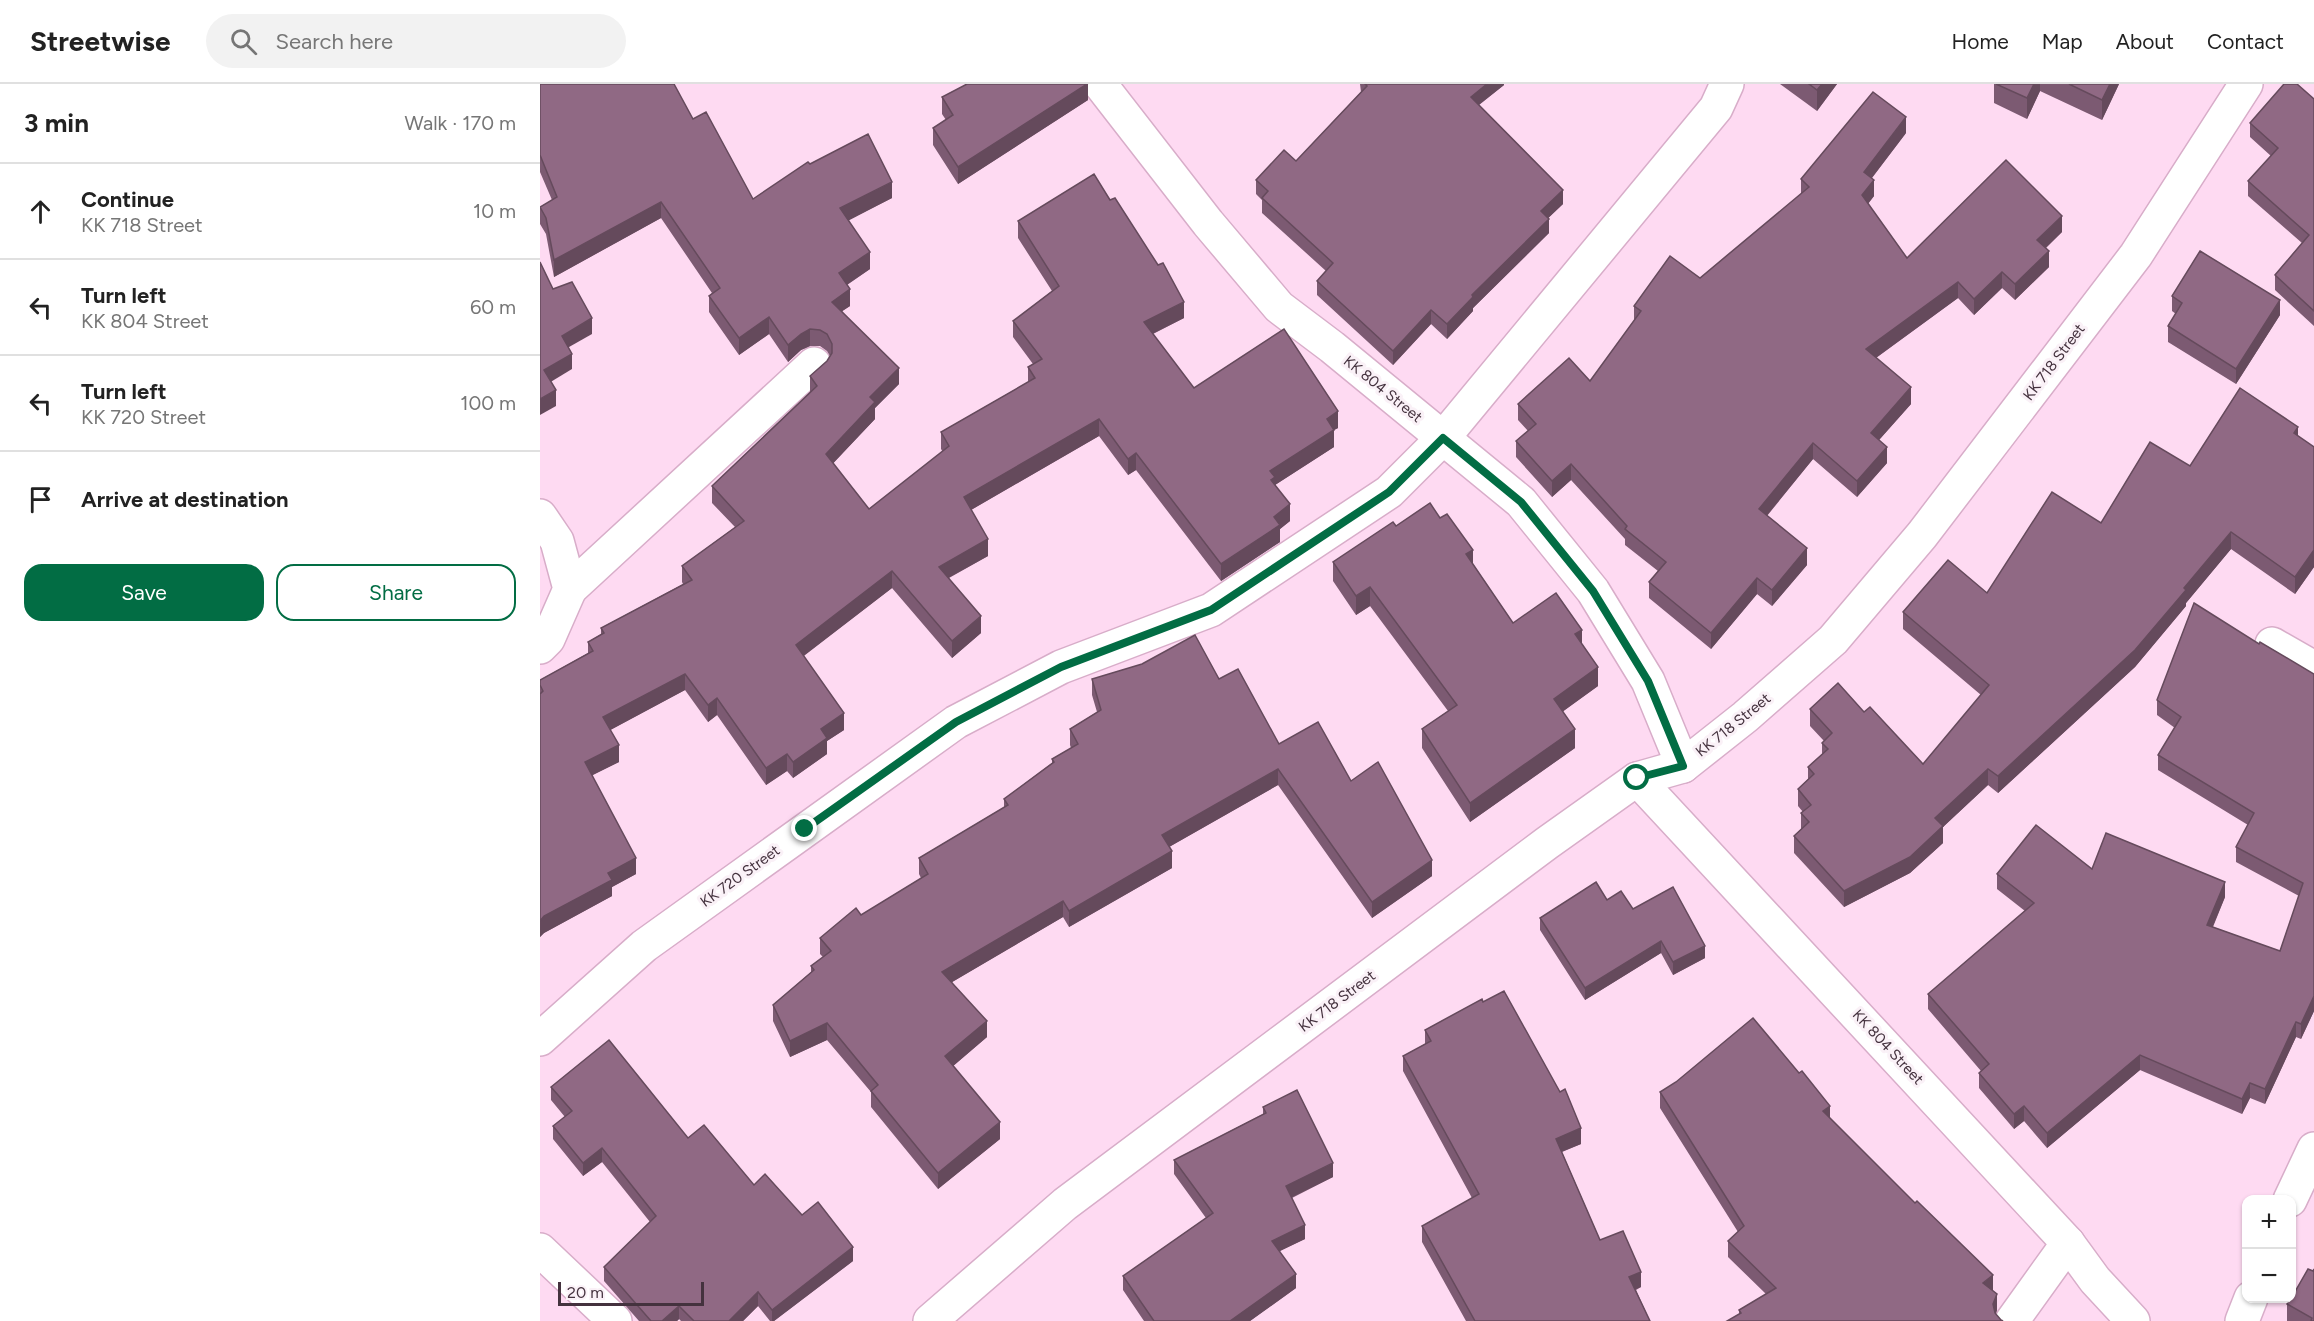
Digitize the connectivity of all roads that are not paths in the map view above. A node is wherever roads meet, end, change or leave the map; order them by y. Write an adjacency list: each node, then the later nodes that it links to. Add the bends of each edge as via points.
1 (1100, 84): 5 (street, KK 804 Street, via 1279,307)
2 (1727, 84): 5 (street, KK 720 Street, via 1716,108)
3 (2246, 84): 11 (street, KK 718 Street, via 2136,255 1922,535 1833,640)
4 (814, 364): 7 (street)
5 (1443, 438): 11 (street, KK 804 Street, via 1521,502 1593,591 1648,681); 13 (street, KK 720 Street, via 1389,492 1211,610 1061,667 956,722 644,946)
6 (540, 516): 7 (street, via 557,541)
7 (570, 589): 9 (street, via 548,639)
8 (2272, 644): 10 (street)
9 (540, 647)
10 (2314, 668)
11 (1683, 766): 12 (street, KK 718 Street)
12 (1637, 778): 16 (street, KK 804 Street); 20 (street, KK 718 Street, via 1065,1204)
13 (540, 1039)
14 (2314, 1149): 15 (street)
15 (2298, 1200)
16 (2068, 1243): 21 (street); 22 (street, KK 804 Street)
17 (540, 1250): 19 (street)
18 (2249, 1303): 23 (street)
19 (615, 1321)
20 (930, 1321)
21 (2012, 1321)
22 (2133, 1321)
23 (2242, 1321)

